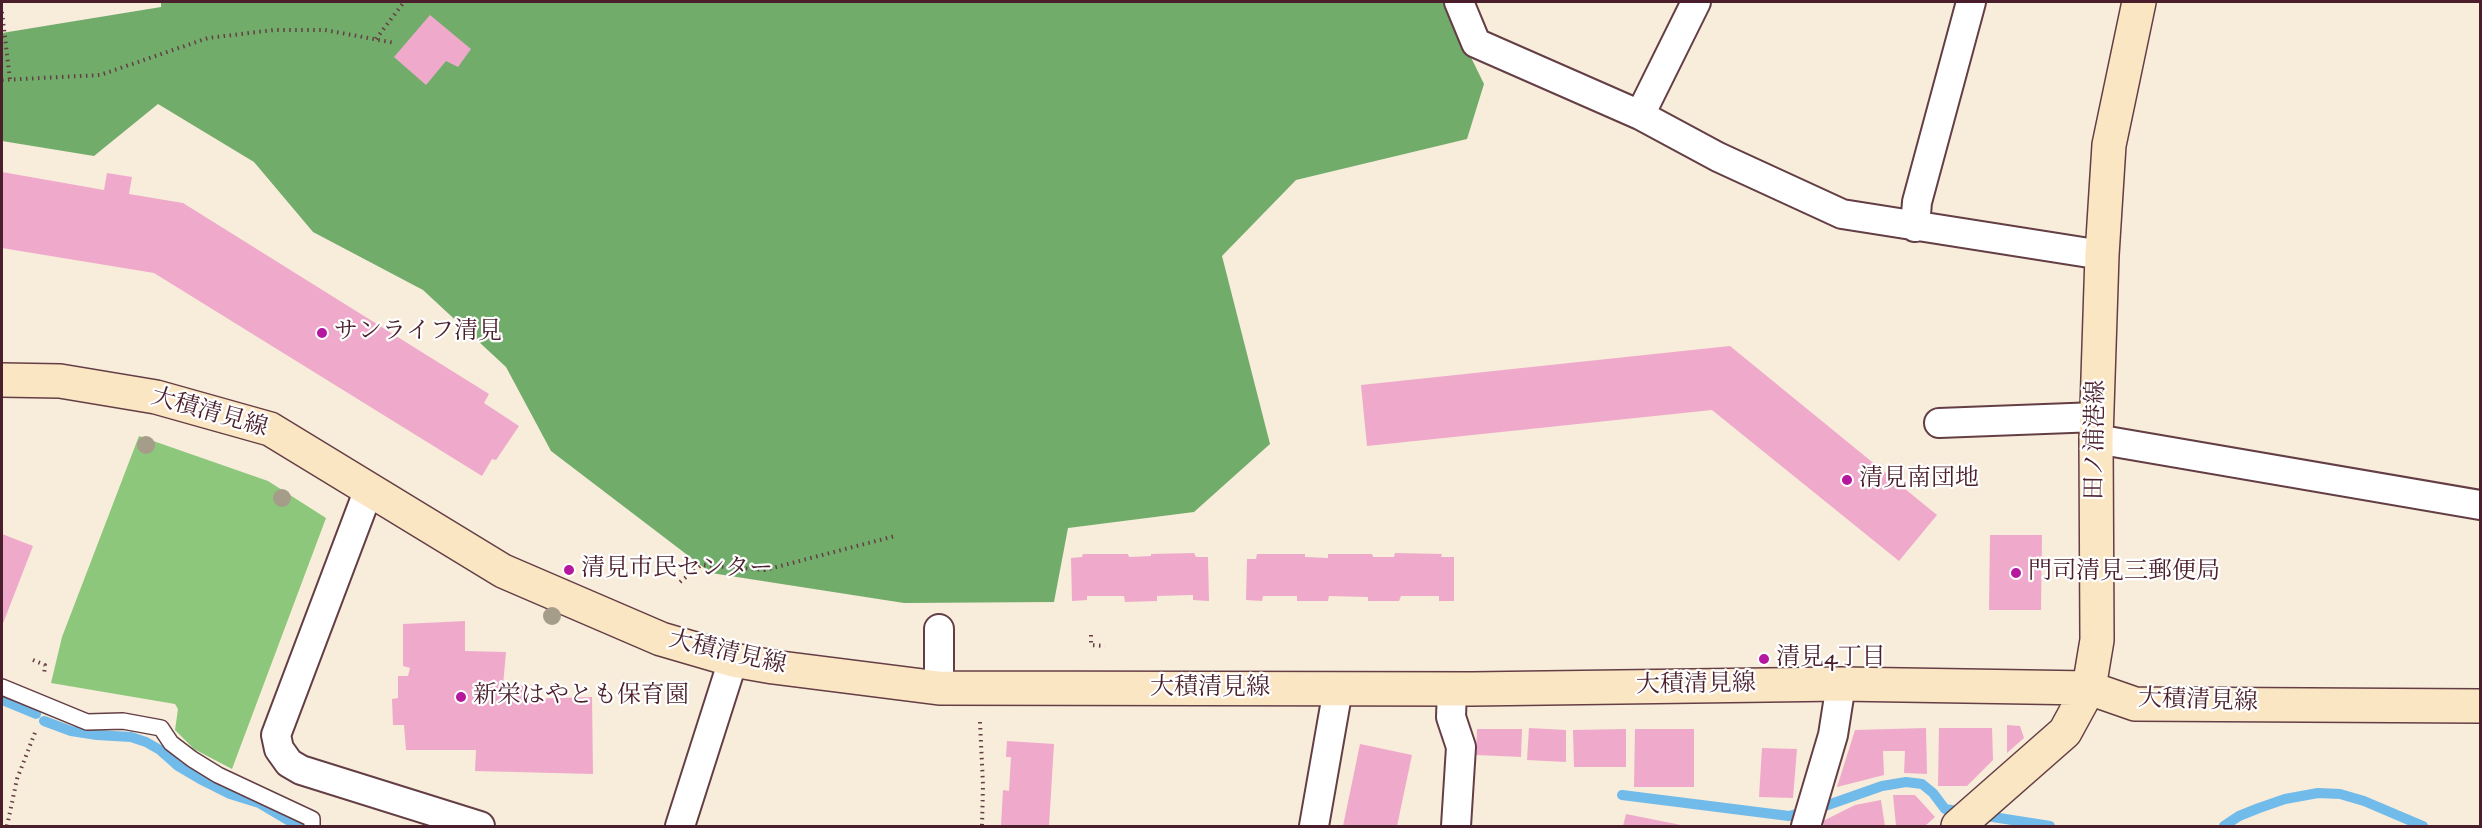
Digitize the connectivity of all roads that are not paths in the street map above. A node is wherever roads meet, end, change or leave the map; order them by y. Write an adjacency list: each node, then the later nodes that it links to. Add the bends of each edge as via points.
1 (1459, 2): 5 (street, via 1476,44)
2 (1696, 2): 5 (street)
3 (1971, 2): 6 (street, via 1917,202)
4 (2139, 2): 7 (main road, 田ノ浦港線, via 2109,145)
5 (1640, 115): 6 (street, via 1842,214)
6 (1915, 227): 7 (street)
7 (2102, 255): 10 (main road, 田ノ浦港線)
8 (2, 380): 11 (main road, 大積清見線, via 60,381 156,397 270,429)
9 (1939, 423): 10 (street)
10 (2096, 428): 12 (street); 18 (main road, 田ノ浦港線, via 2097,640)
11 (369, 489): 14 (main road, 大積清見線, via 503,571 661,639); 25 (street, via 276,735 279,749 289,763 302,770)
12 (2481, 505)
13 (939, 629): 17 (street)
14 (733, 660): 17 (main road, 大積清見線); 26 (street)
15 (1841, 684): 18 (main road, 大積清見線); 20 (main road, 大積清見線); 22 (street, via 1833,735)
16 (2, 687): 24 (lane, via 87,722 123,721 161,728 171,743 192,759 312,819)
17 (939, 688): 19 (main road, 大積清見線)
18 (2089, 688): 21 (main road, 大積清見線, via 2135,704); 23 (main road, 田ノ浦港線, via 2065,732)
19 (1338, 689): 20 (main road, 大積清見線); 27 (street)
20 (1452, 689): 28 (street, via 1452,717 1461,747)
21 (2481, 706)
22 (1809, 816)
23 (1968, 817)
24 (312, 826)
25 (480, 826)
26 (680, 826)
27 (1314, 826)
28 (1456, 826)

